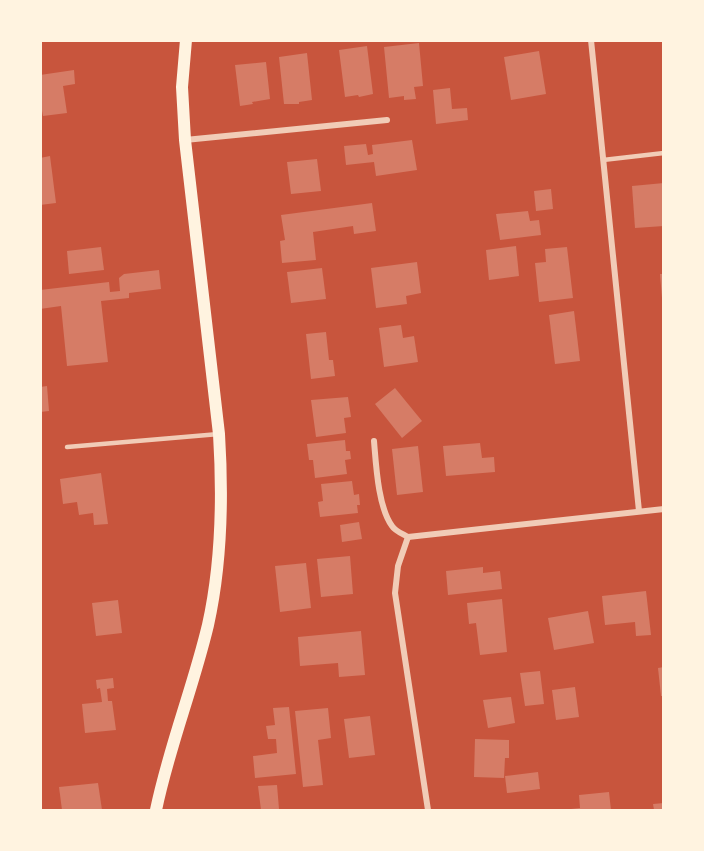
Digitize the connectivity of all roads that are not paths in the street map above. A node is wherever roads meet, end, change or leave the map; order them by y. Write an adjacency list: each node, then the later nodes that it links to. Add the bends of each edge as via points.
1 (186, 40): 4 (main road)
2 (591, 40): 6 (street)
3 (387, 120): 4 (street)
4 (185, 140): 7 (main road)
5 (663, 153): 6 (lane)
6 (603, 160): 11 (street)
7 (219, 434): 9 (lane); 13 (main road, via 221,516 213,598)
8 (374, 441): 12 (street, via 385,512 392,528)
9 (67, 447)
10 (663, 509): 11 (street)
11 (639, 512): 12 (street)
12 (408, 537): 14 (street, via 398,566 395,592)
13 (156, 810)
14 (428, 810)

